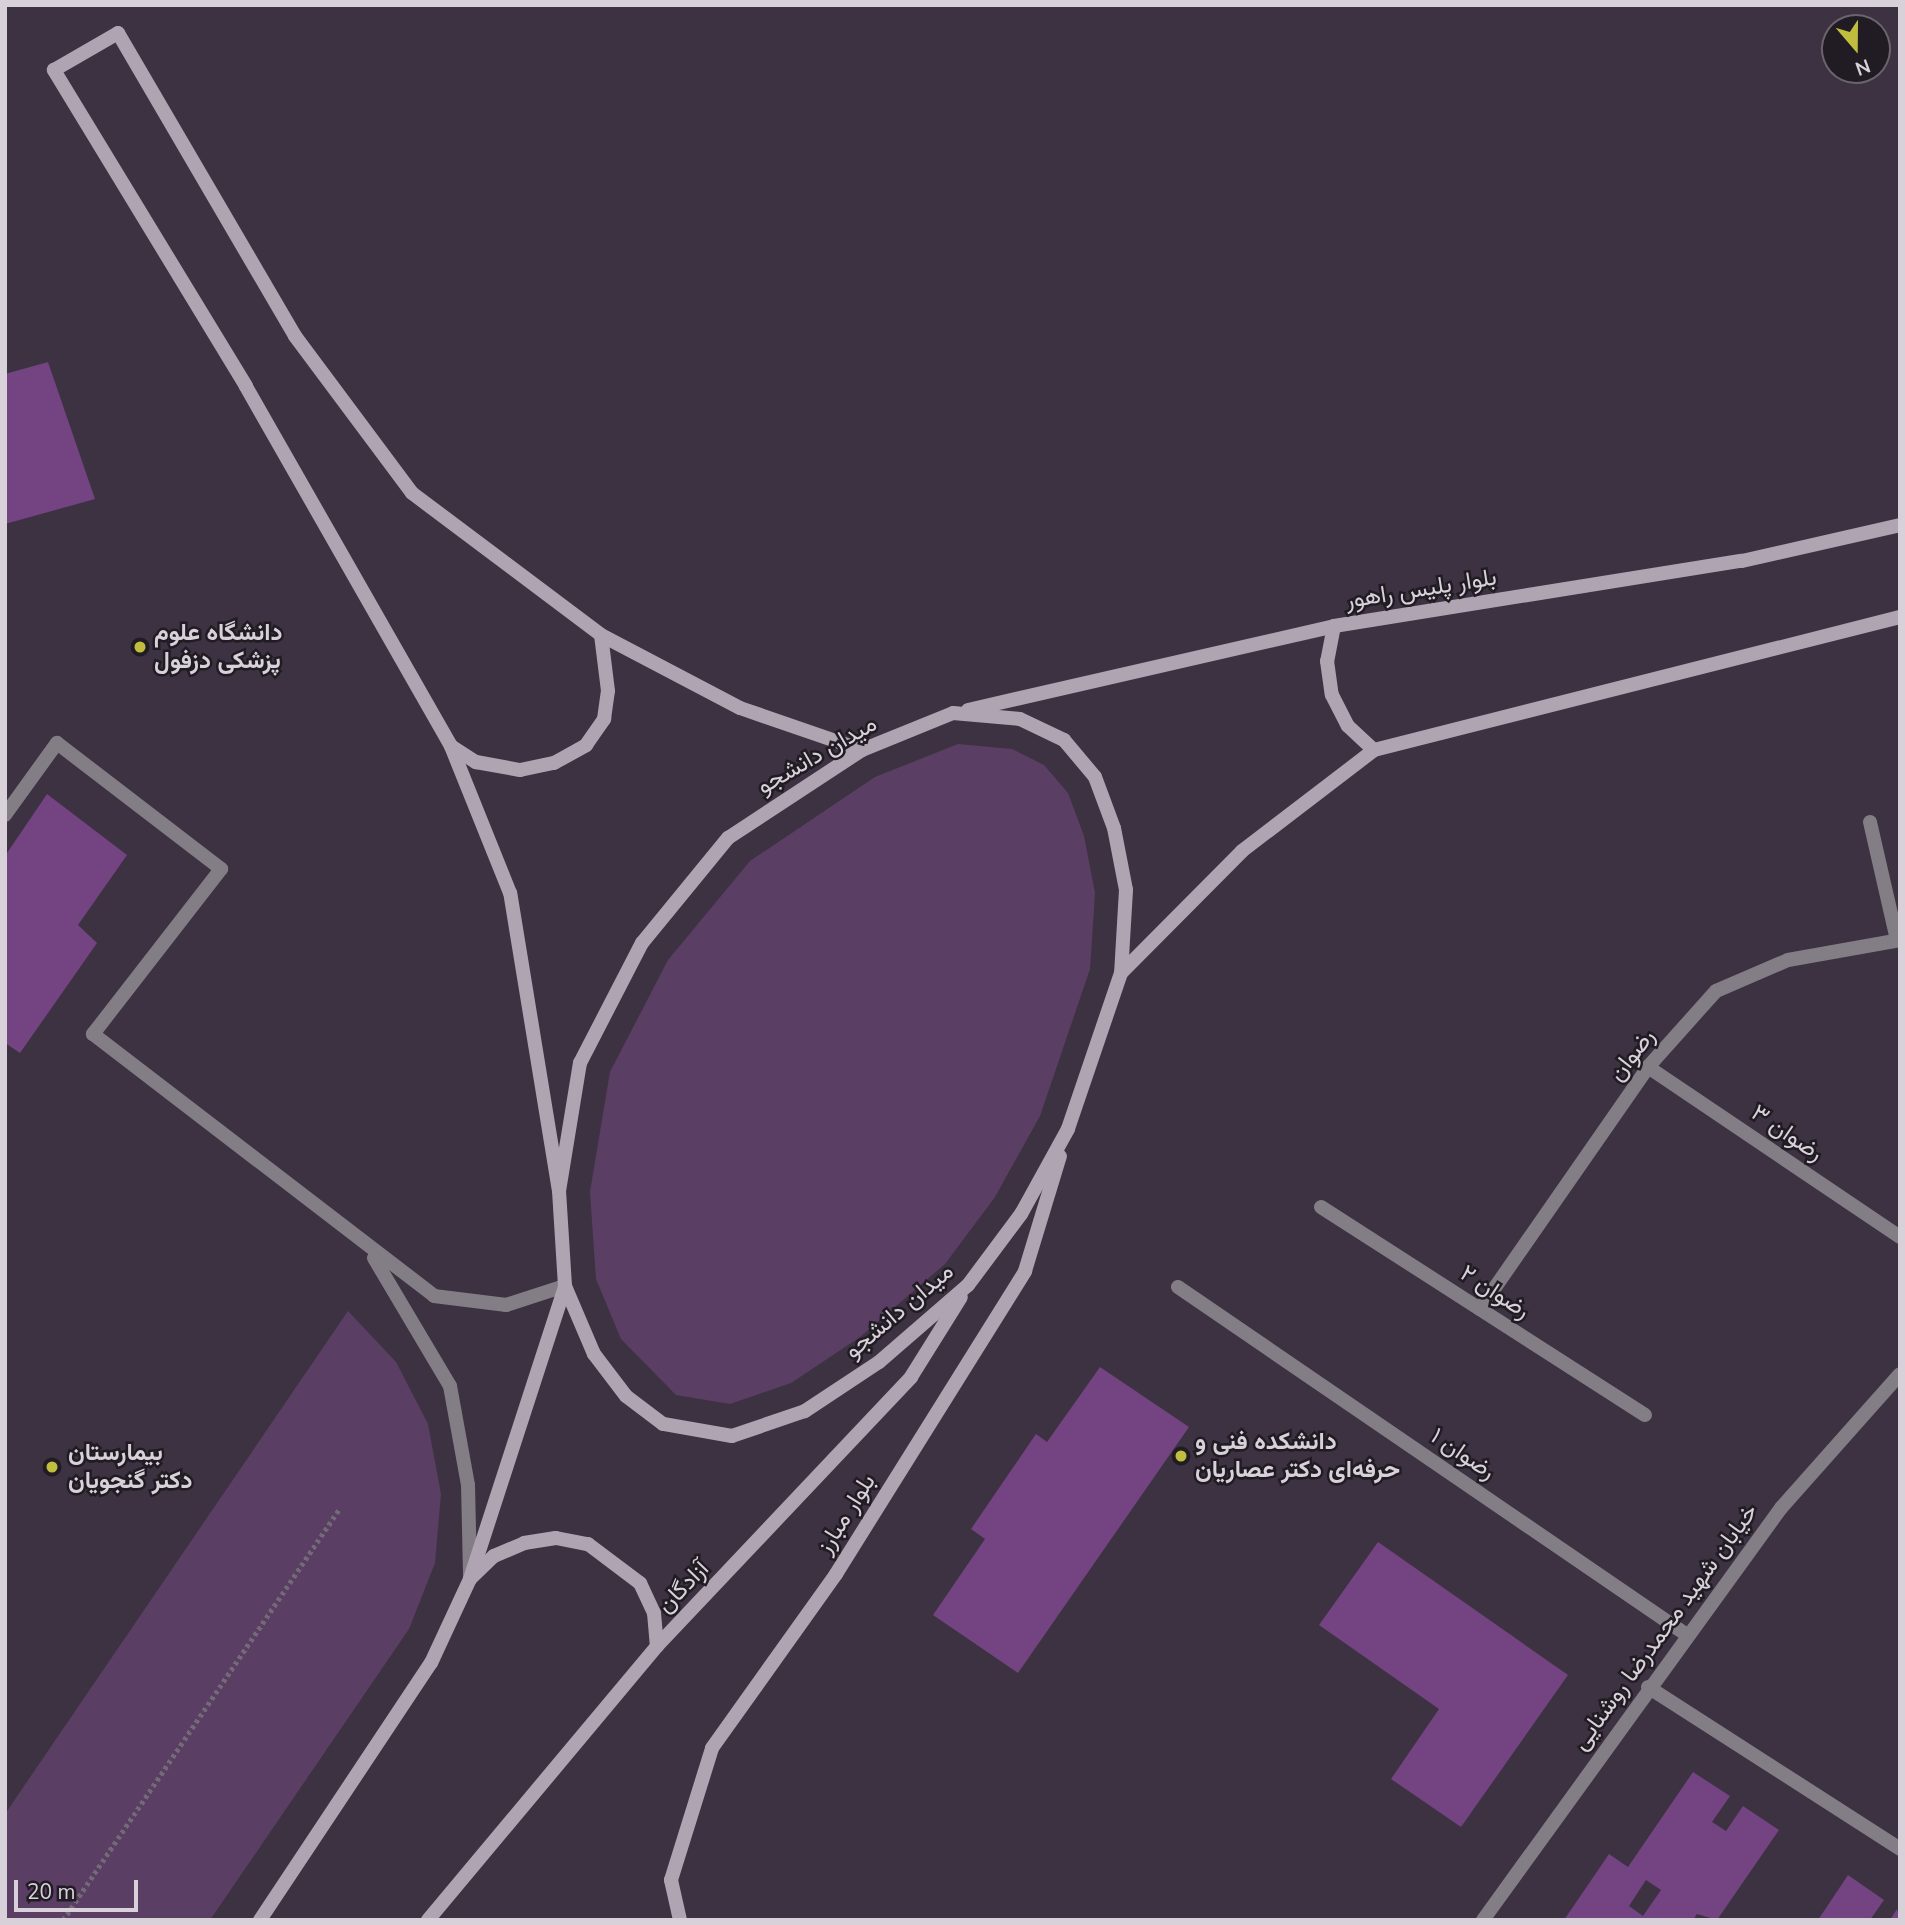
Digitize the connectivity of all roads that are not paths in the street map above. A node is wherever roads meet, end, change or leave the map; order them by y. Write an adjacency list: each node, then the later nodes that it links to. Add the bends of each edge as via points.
1 (1900, 526): 3 (main road, بلوار پلیس راهور, via 1742,561)
2 (1900, 617): 8 (main road)
3 (1334, 626): 5 (main road, بلوار پلیس راهور); 8 (main road, via 1327,660 1332,695 1348,726)
4 (601, 635): 6 (main road, via 608,691 604,719 586,745 554,763 520,770 476,762); 6 (main road, via 412,492 295,336 118,33 54,71 246,386); 7 (main road, via 740,708)
5 (953, 713): 7 (main road, میدان دانشجو); 12 (main road, میدان دانشجو, via 1020,719 1064,740 1095,777 1114,828 1126,890)
6 (451, 746): 15 (main road, via 510,893)
7 (862, 750): 15 (main road, میدان دانشجو, via 728,838 642,943 580,1063)
8 (1374, 750): 12 (main road, via 1242,851)
9 (5, 815): 18 (street, via 57,743 221,869 93,1034)
10 (1870, 822): 11 (street)
11 (1898, 940): 13 (street, رضوان, via 1788,960 1716,991)
12 (1121, 973): 14 (main road, میدان دانشجو)
13 (1648, 1067): 17 (street, رضوان ۳); 22 (street, رضوان)
14 (1068, 1129): 19 (main road, میدان دانشجو, via 1021,1214); 32 (main road, بلوار مبارز, via 1024,1271 836,1574 712,1748 671,1880)
15 (559, 1191): 20 (main road, میدان دانشجو)
16 (1321, 1207): 22 (street, رضوان ۲)
17 (1900, 1237)
18 (370, 1251): 20 (street, via 435,1296 506,1305); 25 (street, via 450,1386 468,1485)
19 (968, 1285): 20 (main road, میدان دانشجو, via 879,1362 805,1411 732,1436 663,1424 626,1396 594,1354); 27 (main road, آزادگان, via 911,1377)
20 (565, 1286): 25 (main road)
21 (1178, 1287): 26 (street, رضوان ۱)
22 (1480, 1309): 24 (street, رضوان ۲)
23 (1900, 1374): 26 (street, خیابان شهید محمدرضا روشنایی, via 1781,1508)
24 (1644, 1415)
25 (470, 1579): 27 (main road, via 494,1556 524,1543 556,1538 588,1544 640,1583 654,1613); 30 (main road, via 431,1663)
26 (1687, 1636): 28 (street, خیابان شهید محمدرضا روشنایی)
27 (657, 1646): 31 (main road, آزادگان)
28 (1648, 1687): 29 (street); 33 (street, خیابان شهید محمدرضا روشنایی)
29 (1900, 1849)
30 (260, 1920)
31 (428, 1920)
32 (680, 1920)
33 (1483, 1920)

